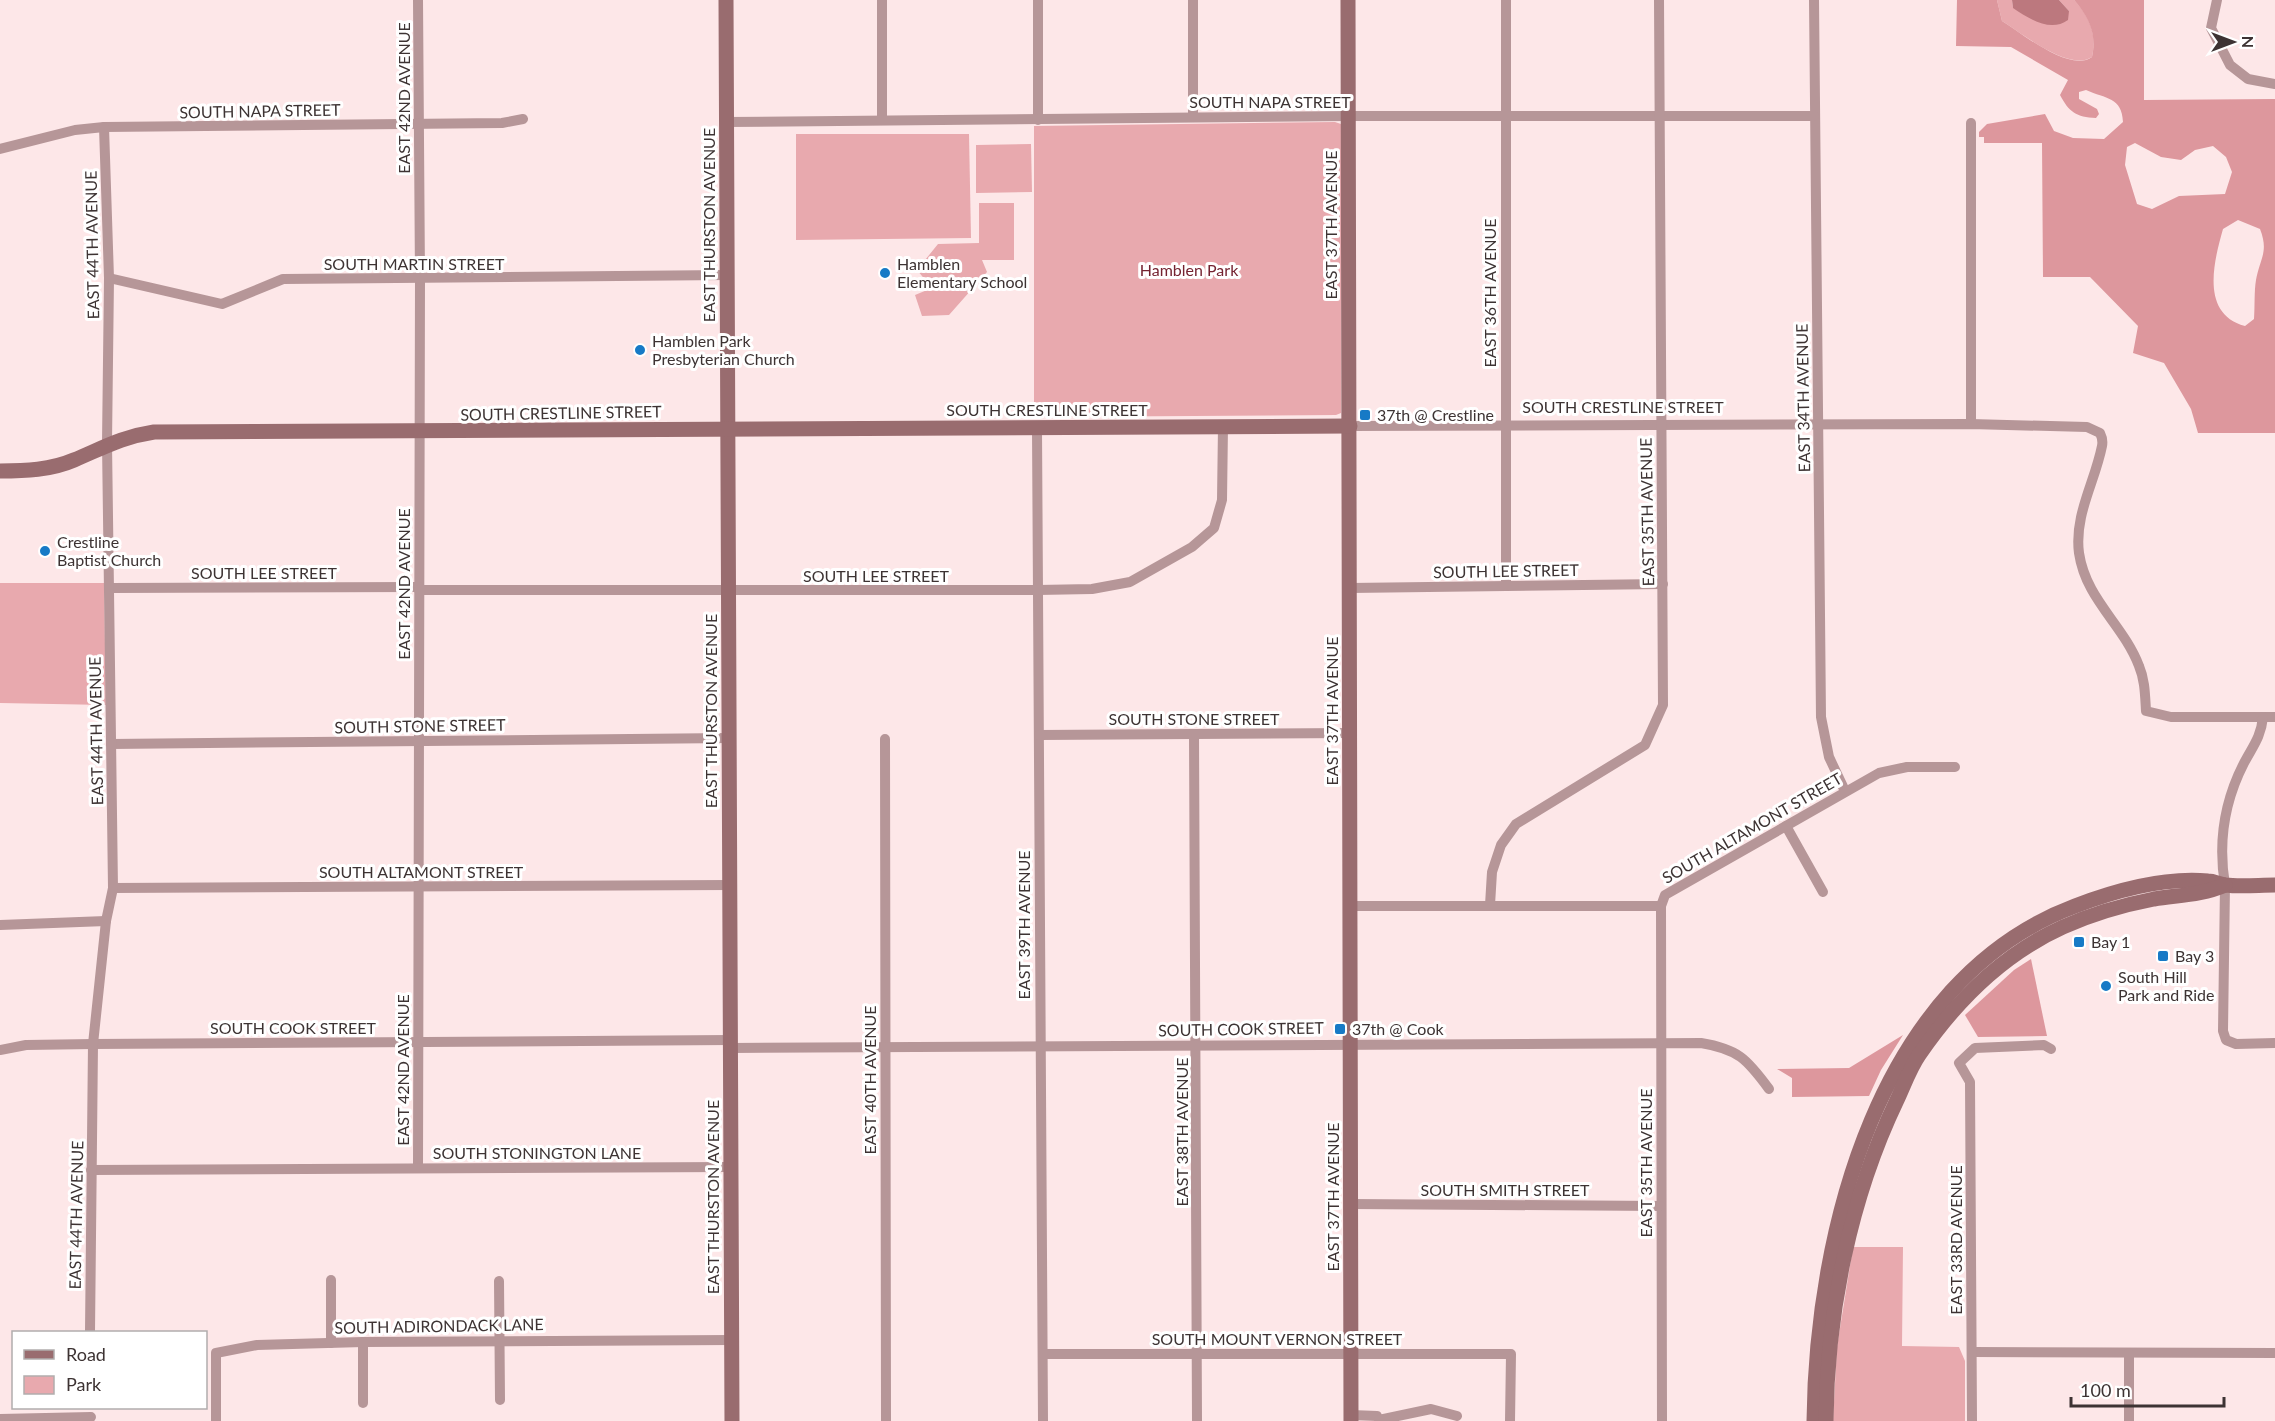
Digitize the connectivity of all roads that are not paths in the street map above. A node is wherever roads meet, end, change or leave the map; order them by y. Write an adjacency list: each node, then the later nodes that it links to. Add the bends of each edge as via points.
1 (418, 0): 22 (street, EAST 42ND AVENUE)
2 (726, 0): 20 (street, EAST THURSTON AVENUE)
3 (882, 0): 18 (street)
4 (1038, 0): 19 (street)
5 (1193, 0): 15 (street)
6 (1348, 0): 12 (street, EAST 37TH AVENUE)
7 (1506, 0): 13 (street, EAST 36TH AVENUE)
8 (1659, 0): 16 (street, EAST 35TH AVENUE)
9 (1814, 0): 14 (street, EAST 34TH AVENUE)
10 (2217, 0): 11 (street, via 2211,28 2230,65 2248,79)
11 (2275, 84)
12 (1349, 116): 13 (street, SOUTH NAPA STREET); 15 (street, SOUTH NAPA STREET); 33 (street, EAST 37TH AVENUE)
13 (1506, 116): 16 (street, SOUTH NAPA STREET); 29 (street, EAST 36TH AVENUE)
14 (1814, 116): 16 (street, SOUTH NAPA STREET); 31 (street, EAST 34TH AVENUE)
15 (1193, 117): 19 (street, SOUTH NAPA STREET)
16 (1659, 117): 30 (street, EAST 35TH AVENUE)
17 (523, 119): 22 (street, SOUTH NAPA STREET)
18 (882, 120): 19 (street, SOUTH NAPA STREET); 20 (street, SOUTH NAPA STREET)
19 (1038, 120)
20 (726, 122): 25 (street, EAST THURSTON AVENUE)
21 (1971, 123): 28 (street)
22 (419, 124): 23 (street, SOUTH NAPA STREET); 27 (street, EAST 42ND AVENUE)
23 (104, 127): 24 (street, SOUTH NAPA STREET, via 75,130); 26 (street, EAST 44TH AVENUE)
24 (0, 149)
25 (727, 275): 27 (street, SOUTH MARTIN STREET); 35 (street, EAST THURSTON AVENUE)
26 (109, 278): 27 (street, SOUTH MARTIN STREET, via 222,304 283,279); 37 (street, EAST 44TH AVENUE)
27 (420, 279): 36 (street, EAST 42ND AVENUE)
28 (1971, 424): 31 (street, SOUTH CRESTLINE STREET); 46 (street, SOUTH CRESTLINE STREET, via 2069,425 2100,433 2103,445 2082,512 2079,552 2097,603 2139,664 2146,711 2171,717)
29 (1505, 425): 30 (street, SOUTH CRESTLINE STREET); 33 (street, SOUTH CRESTLINE STREET); 40 (street, EAST 36TH AVENUE)
30 (1661, 425): 31 (street, SOUTH CRESTLINE STREET); 39 (street, EAST 35TH AVENUE)
31 (1818, 425): 56 (street, EAST 34TH AVENUE, via 1821,717 1829,757)
32 (1223, 426): 33 (street, SOUTH CRESTLINE STREET); 34 (street, SOUTH CRESTLINE STREET); 44 (street, SOUTH LEE STREET, via 1222,500 1214,528 1192,547 1130,582 1092,589)
33 (1350, 426): 42 (street, EAST 37TH AVENUE)
34 (1037, 429): 35 (street, SOUTH CRESTLINE STREET); 44 (street, EAST 39TH AVENUE)
35 (728, 430): 36 (street, SOUTH CRESTLINE STREET); 45 (street, EAST THURSTON AVENUE)
36 (420, 433): 37 (street, SOUTH CRESTLINE STREET, via 154,432); 43 (street, EAST 42ND AVENUE)
37 (107, 443): 38 (street, SOUTH CRESTLINE STREET, via 47,468); 41 (street, EAST 44TH AVENUE)
38 (0, 471)
39 (1662, 584): 40 (street, SOUTH LEE STREET); 64 (street, EAST 35TH AVENUE, via 1662,705 1657,723 1645,745 1515,824 1501,845 1492,872)
40 (1506, 586): 42 (street, SOUTH LEE STREET)
41 (110, 588): 43 (street, SOUTH LEE STREET); 54 (street, EAST 44TH AVENUE)
42 (1350, 588): 48 (street, EAST 37TH AVENUE)
43 (419, 589): 45 (street, SOUTH LEE STREET); 53 (street, EAST 42ND AVENUE)
44 (1038, 590): 45 (street, SOUTH LEE STREET); 50 (street, EAST 39TH AVENUE)
45 (729, 592): 51 (street, EAST THURSTON AVENUE)
46 (2263, 717): 47 (street); 59 (street, via 2258,742 2244,762 2228,806 2221,847)
47 (2275, 717)
48 (1350, 733): 49 (street, SOUTH STONE STREET); 65 (street, EAST 37TH AVENUE)
49 (1194, 734): 50 (street, SOUTH STONE STREET); 74 (street, EAST 38TH AVENUE)
50 (1039, 735): 77 (street, EAST 39TH AVENUE)
51 (729, 738): 53 (street, SOUTH STONE STREET); 58 (street, EAST THURSTON AVENUE)
52 (885, 739): 76 (street, EAST 40TH AVENUE)
53 (419, 741): 54 (street, SOUTH STONE STREET); 61 (street, EAST 42ND AVENUE)
54 (111, 744): 62 (street, EAST 44TH AVENUE)
55 (1955, 766): 56 (street, SOUTH ALTAMONT STREET, via 1879,772)
56 (1845, 791): 57 (street, SOUTH ALTAMONT STREET)
57 (1786, 826): 63 (street); 66 (street, SOUTH ALTAMONT STREET, via 1665,895)
58 (730, 885): 61 (street, SOUTH ALTAMONT STREET); 73 (street, EAST THURSTON AVENUE)
59 (2225, 885): 60 (street); 71 (street, via 2223,1031 2226,1040 2236,1044); 114 (street, via 2208,880 2172,882 2101,897 2058,913 1998,950 1955,986 1924,1022 1887,1085 1835,1235 1819,1330); 115 (street, via 2208,892 2153,899 2105,911 2029,945 1994,970 1960,1003 1918,1057 1888,1119 1848,1241 1836,1301)
60 (2275, 885)
61 (419, 887): 62 (street, SOUTH ALTAMONT STREET); 69 (street, EAST 42ND AVENUE)
62 (113, 888): 67 (street, EAST 44TH AVENUE)
63 (1823, 892)
64 (1490, 905): 65 (street, SOUTH ALTAMONT STREET); 66 (street, SOUTH ALTAMONT STREET)
65 (1350, 906): 75 (street, EAST 37TH AVENUE)
66 (1661, 906): 70 (street, EAST 35TH AVENUE)
67 (106, 921): 68 (street); 72 (street, EAST 44TH AVENUE)
68 (0, 925)
69 (418, 1042): 72 (street, SOUTH COOK STREET); 73 (street, SOUTH COOK STREET); 82 (street, EAST 42ND AVENUE)
70 (1662, 1042): 75 (street, SOUTH COOK STREET); 80 (street, SOUTH COOK STREET, via 1727,1047 1749,1062); 85 (street, EAST 35TH AVENUE)
71 (2275, 1043)
72 (93, 1044): 79 (street, SOUTH COOK STREET, via 26,1045); 83 (street, EAST 44TH AVENUE)
73 (731, 1044): 76 (street, SOUTH COOK STREET); 81 (street, EAST THURSTON AVENUE)
74 (1197, 1044): 75 (street, SOUTH COOK STREET); 77 (street, SOUTH COOK STREET); 99 (street, EAST 38TH AVENUE)
75 (1351, 1044): 84 (street, EAST 37TH AVENUE)
76 (884, 1046): 77 (street, SOUTH COOK STREET); 108 (street, EAST 40TH AVENUE)
77 (1039, 1047): 97 (street, EAST 39TH AVENUE)
78 (2051, 1049): 93 (street, EAST 33RD AVENUE, via 2044,1045 1975,1048 1959,1062 1970,1082)
79 (0, 1050)
80 (1769, 1089)
81 (731, 1167): 82 (street, SOUTH STONINGTON LANE); 90 (street, EAST THURSTON AVENUE)
82 (418, 1168): 83 (street, SOUTH STONINGTON LANE)
83 (91, 1170): 88 (street, EAST 44TH AVENUE)
84 (1351, 1204): 85 (street, SOUTH SMITH STREET); 98 (street, EAST 37TH AVENUE)
85 (1660, 1206): 113 (street, EAST 35TH AVENUE)
86 (331, 1280): 92 (street)
87 (499, 1281): 89 (street)
88 (90, 1331)
89 (500, 1340): 90 (street, SOUTH ADIRONDACK LANE); 91 (street, SOUTH ADIRONDACK LANE); 100 (street)
90 (732, 1340): 107 (street, EAST THURSTON AVENUE)
91 (363, 1342): 92 (street, SOUTH ADIRONDACK LANE); 101 (street)
92 (331, 1343): 94 (street, SOUTH ADIRONDACK LANE, via 257,1344)
93 (1972, 1352): 95 (street); 116 (street, EAST 33RD AVENUE)
94 (211, 1353): 106 (street, SOUTH ADIRONDACK LANE)
95 (2129, 1353): 96 (street); 117 (street)
96 (2275, 1353)
97 (1044, 1354): 99 (street, SOUTH MOUNT VERNON STREET); 109 (street, EAST 39TH AVENUE)
98 (1352, 1354): 99 (street, SOUTH MOUNT VERNON STREET); 104 (street, EAST 37TH AVENUE); 112 (street, SOUTH MOUNT VERNON STREET, via 1511,1353)
99 (1197, 1355): 110 (street, EAST 38TH AVENUE)
100 (500, 1400)
101 (363, 1403)
102 (91, 1415): 105 (street)
103 (1457, 1416): 111 (street, via 1431,1409)
104 (1351, 1418): 111 (street, via 1377,1416)
105 (0, 1419)
106 (216, 1421)
107 (732, 1421)
108 (886, 1421)
109 (1043, 1421)
110 (1197, 1421)
111 (1379, 1421)
112 (1510, 1421)
113 (1662, 1421)
114 (1814, 1421)
115 (1826, 1421)
116 (1972, 1421)
117 (2129, 1421)

